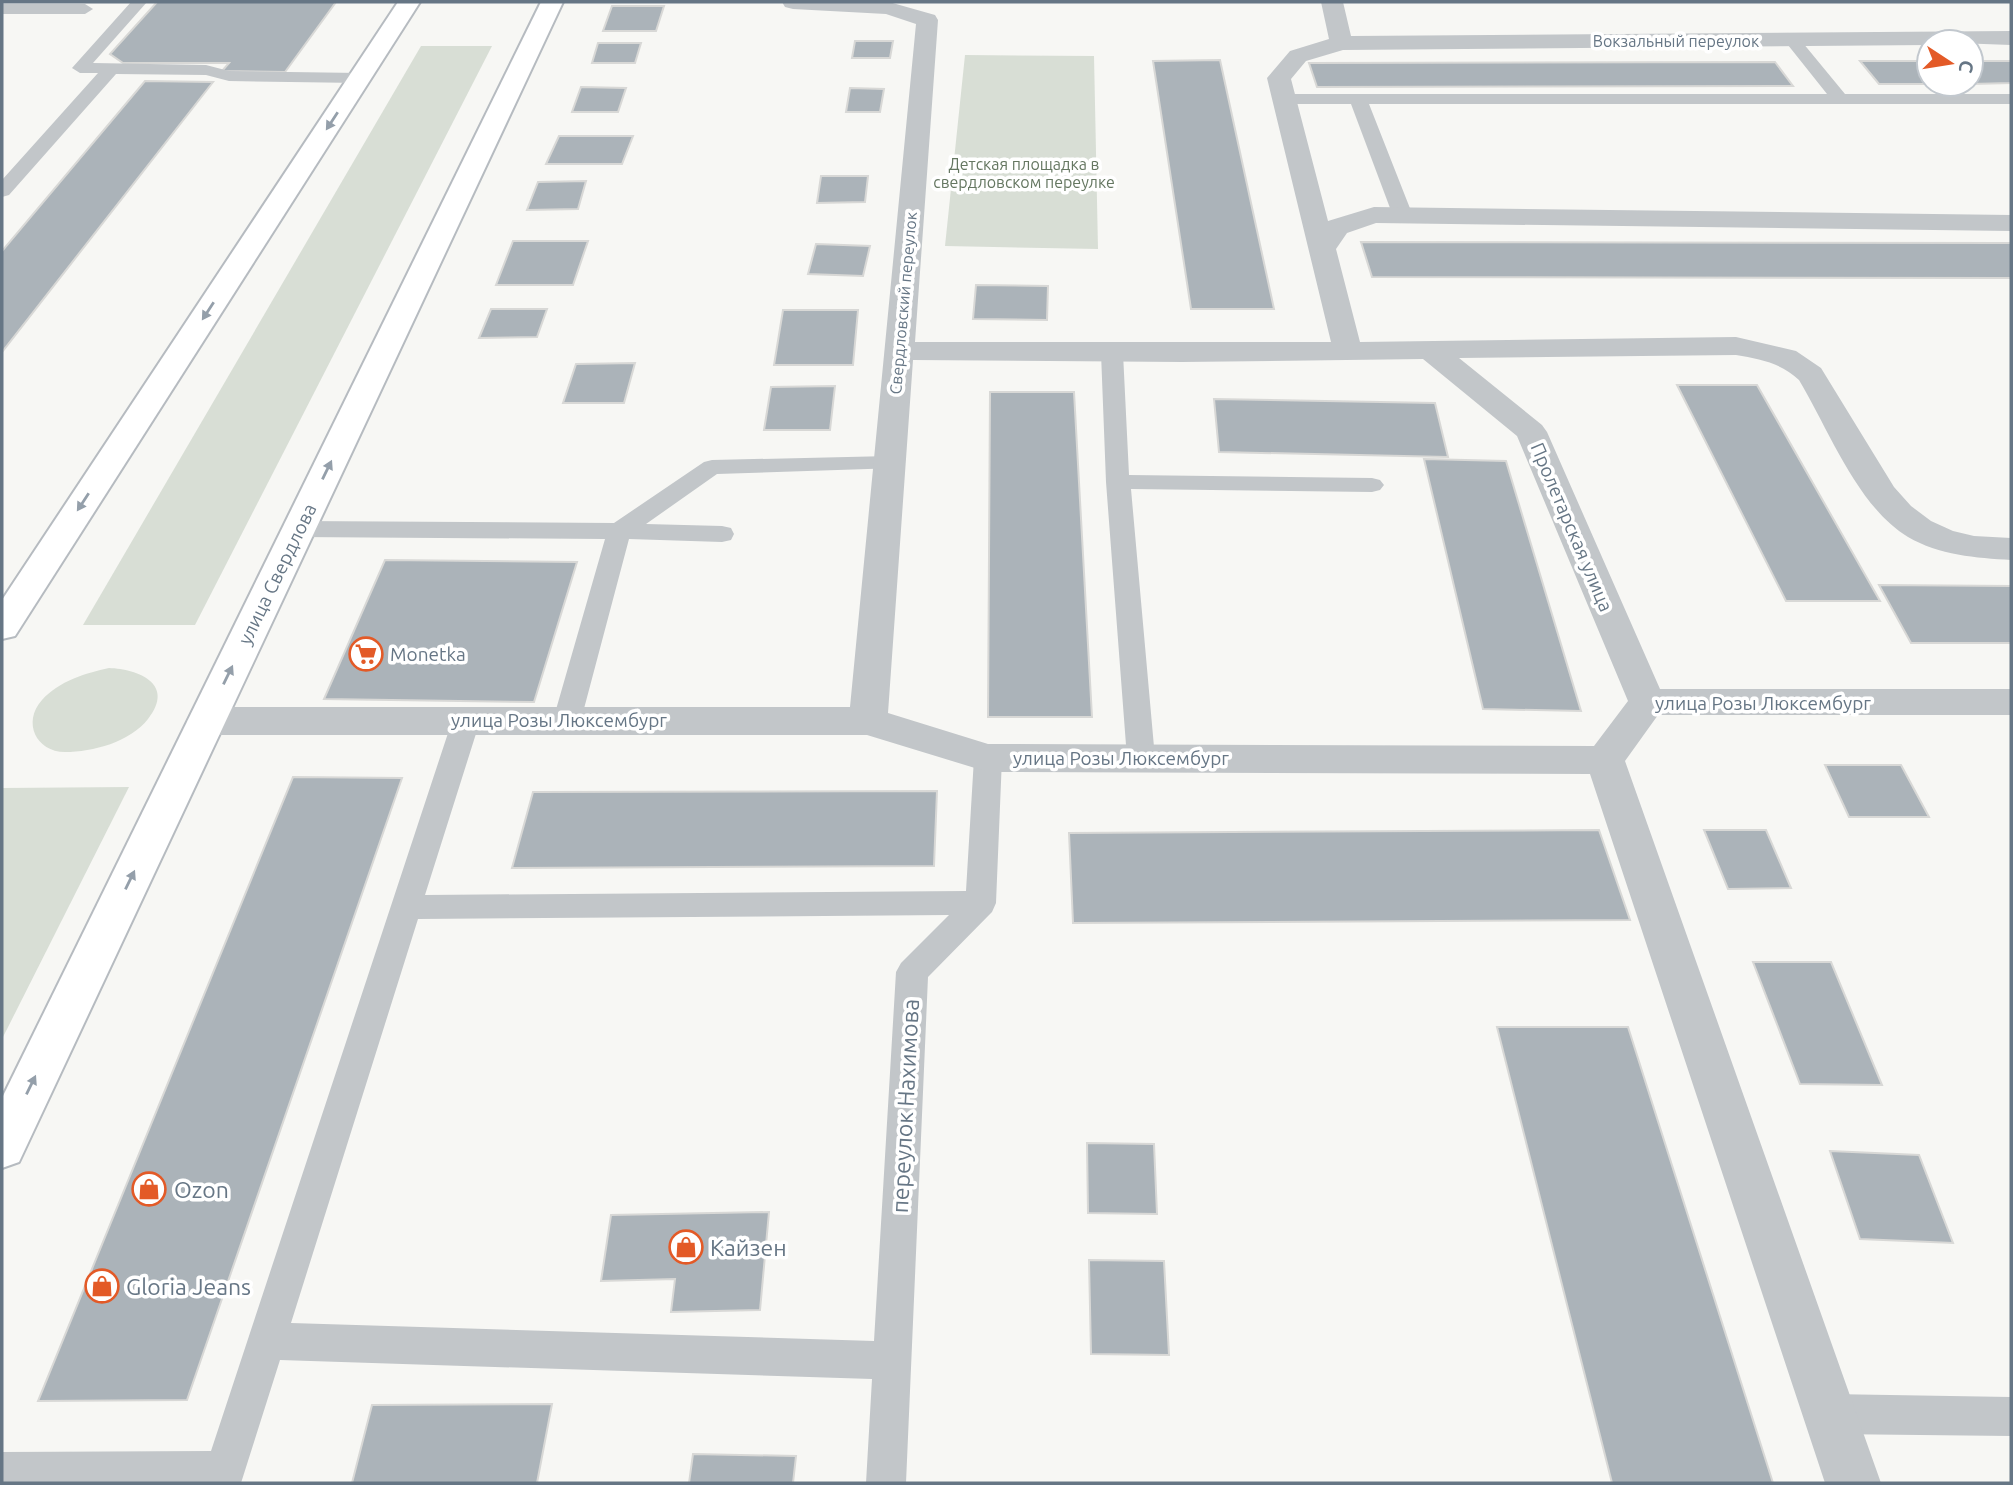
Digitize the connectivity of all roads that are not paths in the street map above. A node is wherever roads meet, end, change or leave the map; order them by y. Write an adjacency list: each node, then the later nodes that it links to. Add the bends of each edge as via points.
1 (139, 2): 11 (lane, via 79,68)
2 (409, 2): 12 (main road)
3 (552, 2): 28 (main road, улица Свердлова, one-way to 3)
4 (793, 2): 22 (street, Свердловский переулок, via 888,8 927,20)
5 (1332, 2): 10 (street)
6 (2, 9): 7 (lane)
7 (85, 9)
8 (2011, 38): 9 (street, Вокзальный переулок)
9 (1792, 40): 10 (street, Вокзальный переулок); 15 (lane)
10 (1341, 43): 13 (street, via 1298,57 1279,78)
11 (112, 68): 12 (lane); 17 (lane)
12 (360, 78): 32 (main road, one-way to 32)
13 (1284, 99): 14 (lane); 20 (street)
14 (1358, 99): 15 (lane); 18 (lane)
15 (1840, 99): 16 (lane)
16 (2011, 99)
17 (2, 191)
18 (1403, 216): 19 (street); 20 (street, via 1374,215 1337,227)
19 (2011, 223)
20 (1322, 249): 23 (street)
21 (1430, 350): 23 (street); 31 (street, via 1736,346 1779,355 1809,372 1880,495 1908,523 1953,543); 33 (street, Пролетарская улица, via 1531,432)
22 (899, 351): 24 (street); 25 (street, Свердловский переулок)
23 (1348, 351): 24 (street)
24 (1112, 353): 26 (lane)
25 (890, 463): 29 (lane, via 712,467); 38 (street, Свердловский переулок)
26 (1118, 482): 27 (lane); 40 (lane)
27 (1372, 485)
28 (298, 529): 29 (lane); 37 (main road, улица Свердлова, one-way to 28)
29 (619, 531): 30 (lane); 36 (lane)
30 (722, 534)
31 (2011, 549)
32 (2, 627)
33 (1647, 702): 34 (street, улица Розы Люксембург); 41 (street, улица Розы Люксембург)
34 (2011, 702)
35 (466, 720): 36 (street, улица Розы Люксембург); 37 (street, улица Розы Люксембург); 43 (lane)
36 (567, 720): 38 (street, улица Розы Люксембург)
37 (206, 721): 44 (main road, улица Свердлова, one-way to 37)
38 (868, 721): 39 (street, улица Розы Люксембург)
39 (988, 758): 40 (street, улица Розы Люксембург); 42 (lane)
40 (1141, 758): 41 (street, улица Розы Люксембург)
41 (1605, 760): 47 (street)
42 (981, 903): 43 (lane); 46 (lane, переулок Нахимова, via 912,972)
43 (406, 907): 45 (lane)
44 (2, 1147)
45 (266, 1341): 46 (lane); 50 (lane)
46 (892, 1361): 51 (lane, переулок Нахимова)
47 (1829, 1414): 48 (lane); 52 (street)
48 (2011, 1416)
49 (2, 1472): 50 (lane)
50 (223, 1477)
51 (886, 1483)
52 (1853, 1483)

